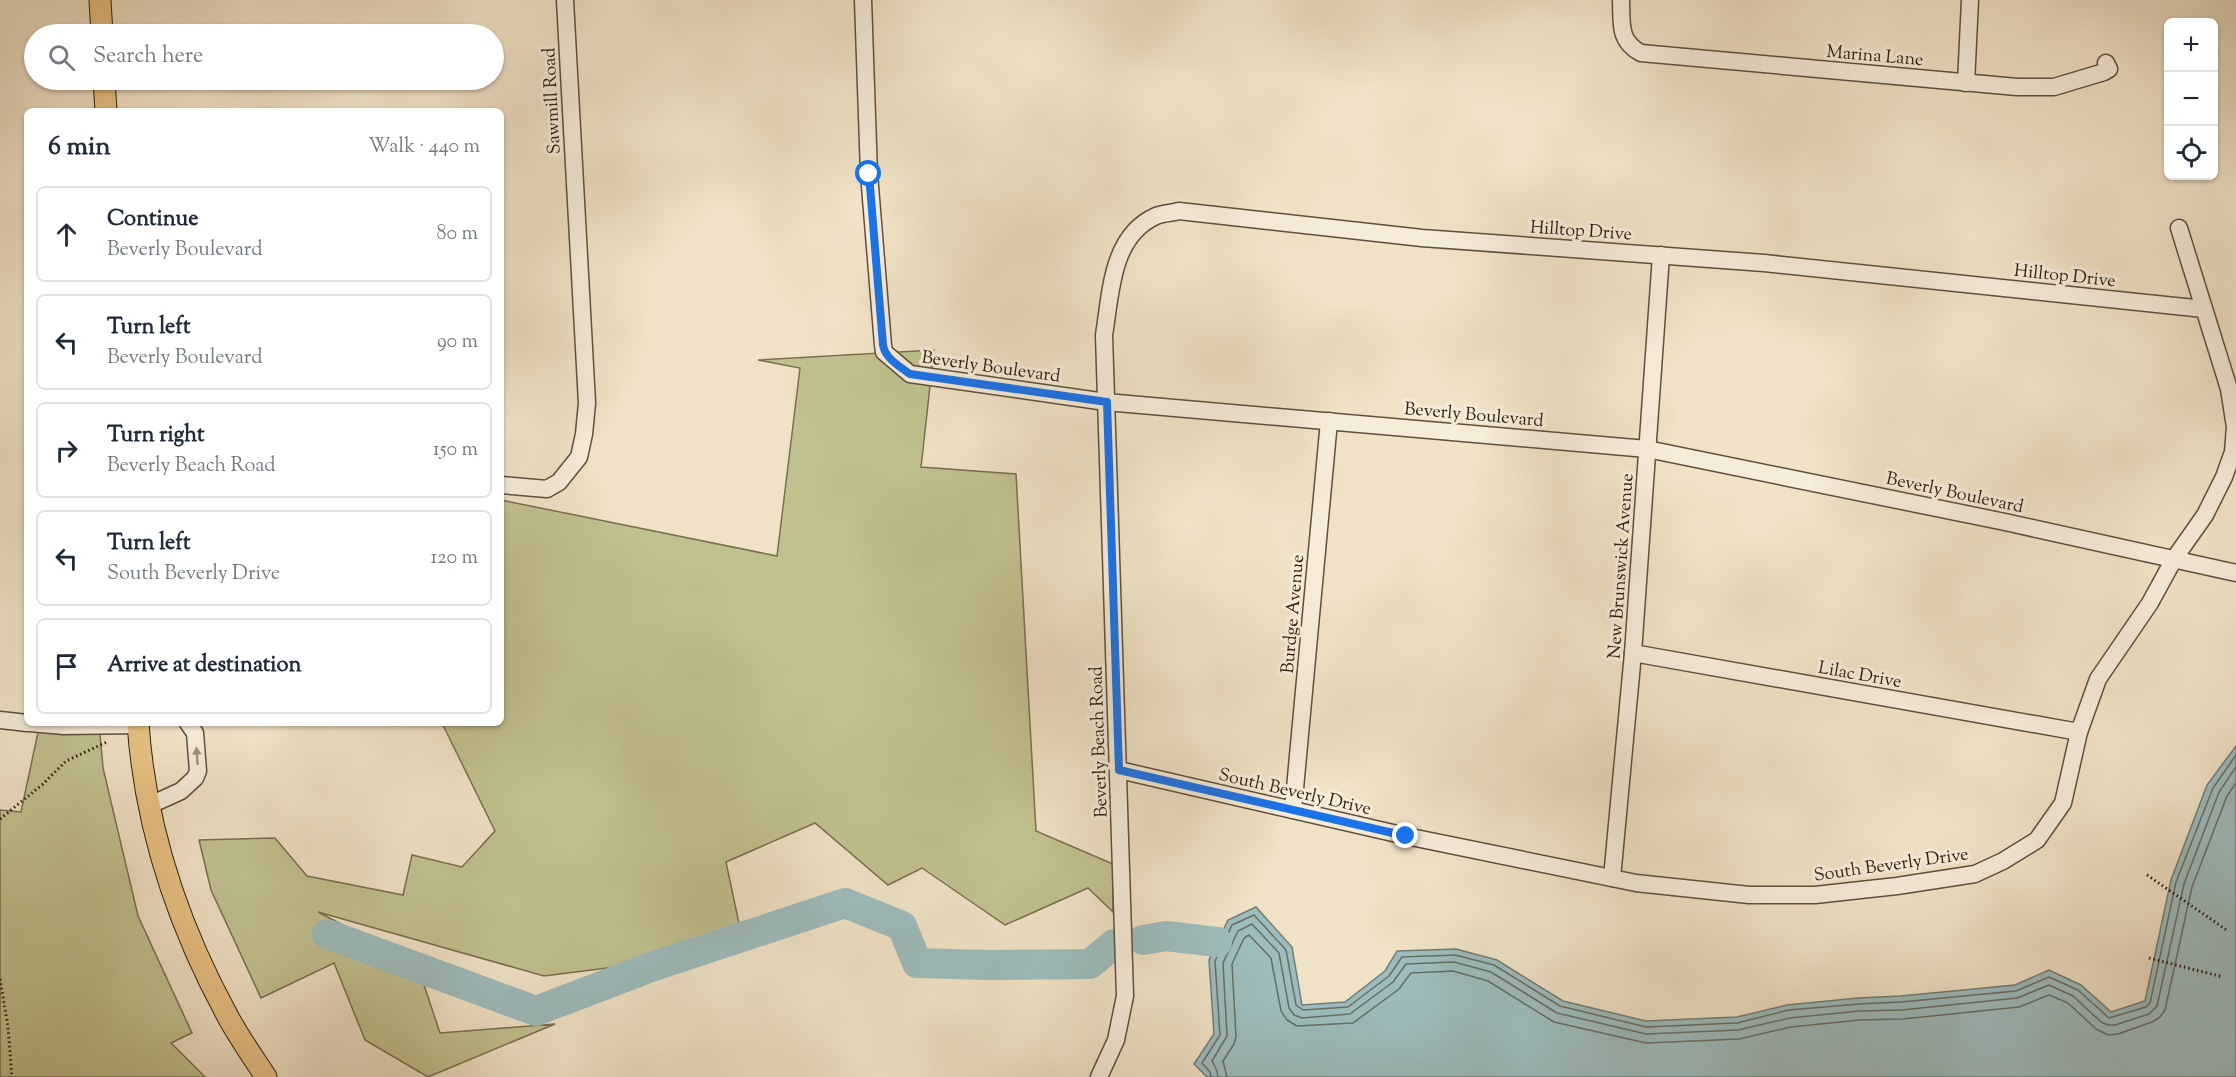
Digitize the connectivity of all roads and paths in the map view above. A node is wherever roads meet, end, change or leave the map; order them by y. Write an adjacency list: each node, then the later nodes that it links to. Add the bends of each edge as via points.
1 (100, 0): 6 (main road)
2 (565, 0): 17 (street, Sawmill Road, via 587,402 584,434 579,456 559,482 547,489)
3 (863, 0): 14 (street, Beverly Boulevard, via 869,174 884,352 910,374)
4 (1621, 0): 8 (street, Marina Lane, via 1626,42 1641,53)
5 (1970, 0): 8 (street)
6 (101, 24)
7 (2106, 63): 8 (street, Marina Lane, via 2109,69 2104,72 2054,87)
8 (1966, 83)
9 (105, 90): 10 (main road)
10 (106, 108)
11 (2180, 228): 13 (street, South Beverly Drive)
12 (1661, 255): 13 (street, Hilltop Drive); 14 (street, Hilltop Drive, via 1422,238 1179,211 1156,216 1138,228 1115,264 1104,335); 16 (street, New Brunswick Avenue)
13 (2205, 309): 18 (street, South Beverly Drive, via 2229,389 2235,427 2233,452 2205,515)
14 (1107, 402): 15 (street, Beverly Boulevard); 27 (street, Beverly Beach Road)
15 (1329, 421): 16 (street, Beverly Boulevard); 29 (street, Burdge Avenue)
16 (1647, 449): 18 (street, Beverly Boulevard); 20 (street, New Brunswick Avenue)
17 (504, 485)
18 (2175, 559): 19 (street, Beverly Boulevard); 25 (street, South Beverly Drive, via 2098,679)
19 (2236, 573)
20 (1633, 653): 25 (street, Lilac Drive); 32 (street, New Brunswick Avenue)
21 (0, 720): 22 (street)
22 (24, 723)
23 (138, 726): 28 (main road)
24 (190, 726): 28 (street, one-way to 24, via 181,791 195,778 195,733)
25 (2079, 732): 32 (street, South Beverly Drive, via 2063,803 2037,840 1975,874 1815,896 1749,896)
26 (110, 740): 30 (path, via 66,761)
27 (1119, 770): 29 (street, South Beverly Drive); 39 (street, Beverly Beach Road, via 1125,996 1116,1040)
28 (148, 806): 38 (main road, via 172,897 194,950 227,1017)
29 (1293, 810): 32 (street, South Beverly Drive)
30 (0, 819)
31 (2147, 875): 33 (path)
32 (1612, 878)
33 (2228, 931)
34 (2149, 958): 35 (path)
35 (2223, 977)
36 (0, 979): 37 (path)
37 (12, 1077)
38 (266, 1077)
39 (1100, 1077)

